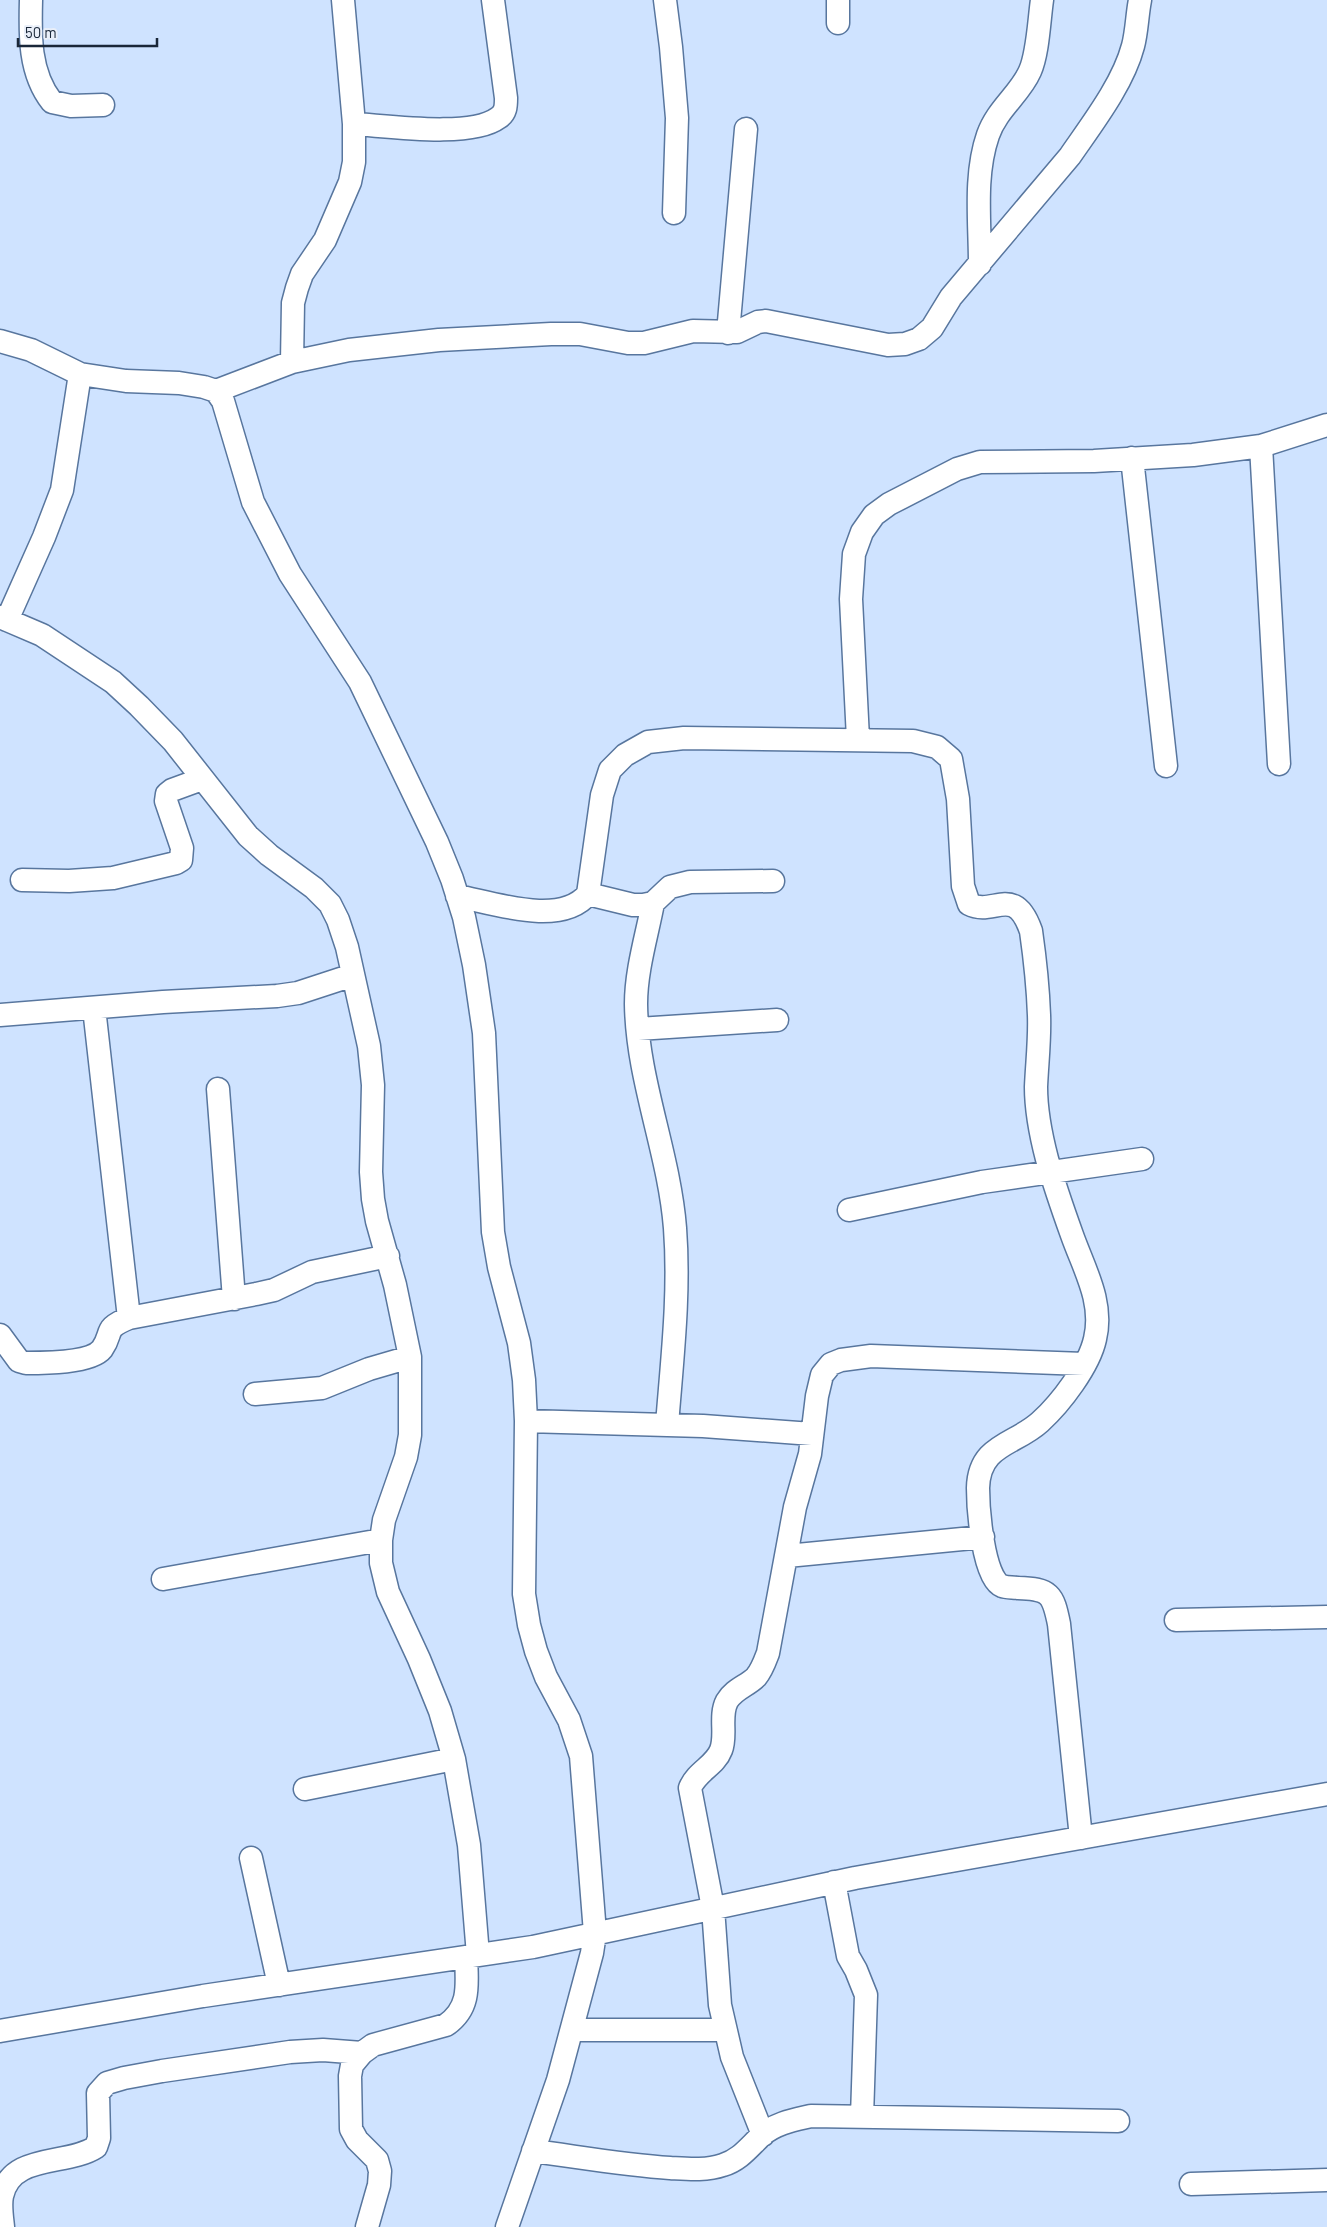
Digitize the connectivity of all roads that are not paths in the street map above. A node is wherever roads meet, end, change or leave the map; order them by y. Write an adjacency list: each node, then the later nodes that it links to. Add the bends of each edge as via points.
1 (31, 0): 9 (street, via 30,43 44,92 52,102 71,106)
2 (343, 0): 10 (street)
3 (494, 0): 10 (street, via 506,98 505,110 498,118 474,127 451,129)
4 (665, 0): 12 (street, via 677,118)
5 (838, 0): 8 (street)
6 (1042, 0): 13 (street, via 1030,70 1000,112 982,156)
7 (1140, 0): 13 (street, via 1133,46 1110,94 1070,156)
8 (838, 23)
9 (103, 105)
10 (354, 124): 16 (street, via 354,162 350,182 326,240 302,274 293,303)
11 (746, 128): 14 (street)
12 (674, 213)
13 (980, 264): 14 (street, via 951,298 932,328 919,339 905,344 888,346 766,321)
14 (728, 333): 16 (street, via 693,331 644,343 580,334 439,340 349,350)
15 (0, 341): 17 (street, via 31,350)
16 (292, 362): 18 (street)
17 (80, 374): 18 (street, via 126,381 179,383); 22 (street, via 62,490 44,537)
18 (216, 391): 30 (street, via 223,401 253,502 290,574 360,682 437,842)
19 (1327, 425): 20 (street)
20 (1261, 446): 21 (street, via 1193,455); 24 (street)
21 (1132, 458): 23 (street, via 980,462 957,469 874,515 862,532 854,563 851,598); 25 (street)
22 (3, 619): 26 (street, via 42,636 113,682 172,741)
23 (858, 739): 29 (street, via 684,738 648,742 625,755 610,770 602,795); 39 (street, via 913,741 937,747 951,759 958,800 963,886 969,904 980,907 1008,904 1027,919 1034,953 1039,1016 1038,1109)
24 (1279, 764)
25 (1166, 766)
26 (202, 779): 27 (street, via 167,794 166,801 182,848 181,860 176,863 113,878); 32 (street, via 248,836 330,904 338,920)
27 (22, 880)
28 (773, 881): 31 (street, via 690,882 670,887)
29 (588, 894): 30 (street, via 570,908 554,911 511,907); 31 (street, via 633,905)
30 (457, 896): 48 (street, via 474,965 484,1033 493,1232 519,1343)
31 (653, 903): 36 (street, via 640,965 636,1002)
32 (353, 975): 33 (street, via 298,993 277,996); 41 (street, via 369,1046 373,1085 373,1199)
33 (94, 1008): 34 (street); 43 (street)
34 (0, 1015)
35 (777, 1020): 36 (street)
36 (638, 1029): 49 (street, via 644,1077 660,1139 675,1226 677,1280)
37 (218, 1089): 42 (street)
38 (1142, 1159): 39 (street)
39 (1052, 1172): 40 (street, via 982,1182); 46 (street, via 1096,1303 1098,1326)
40 (849, 1210)
41 (388, 1256): 42 (street, via 326,1268 274,1290); 45 (street)
42 (234, 1298): 43 (street)
43 (129, 1318): 44 (street, via 111,1327 101,1350 94,1355 71,1360 19,1361)
44 (0, 1335)
45 (410, 1357): 47 (street, via 322,1388); 52 (street, via 410,1435)
46 (1084, 1364): 50 (street, via 871,1356 842,1360 831,1364 822,1375); 51 (street, via 1060,1401 1040,1422 996,1449 985,1461 978,1488)
47 (255, 1394)
48 (526, 1421): 49 (street); 64 (street, via 524,1594 528,1625 546,1677 569,1720 582,1756)
49 (667, 1425): 50 (street)
50 (812, 1434): 53 (street)
51 (983, 1537): 53 (street); 60 (street, via 988,1569 993,1579 1002,1586 1048,1592 1055,1604)
52 (381, 1540): 54 (street); 57 (street, via 381,1563 388,1592 423,1668)
53 (787, 1556): 63 (street, via 768,1653 762,1668 755,1678 733,1692 726,1703 724,1741 720,1752 715,1761 694,1779 690,1788)
54 (162, 1579)
55 (1327, 1617): 56 (street)
56 (1176, 1620)
57 (454, 1759): 58 (street); 65 (street, via 468,1845)
58 (305, 1789)
59 (1327, 1794): 60 (street)
60 (1081, 1838): 62 (street)
61 (251, 1858): 66 (street)
62 (834, 1882): 63 (street); 71 (street, via 848,1956 866,1995)
63 (713, 1908): 64 (street); 68 (street, via 717,1984)
64 (594, 1933): 65 (street); 67 (street)
65 (472, 1956): 66 (street); 70 (street, via 462,2010 456,2018 446,2025 373,2045)
66 (279, 1985): 69 (street)
67 (572, 2030): 68 (street); 74 (street)
68 (725, 2030): 73 (street)
69 (0, 2031)
70 (362, 2053): 77 (street, via 290,2052 107,2083 98,2094 99,2138 96,2147 16,2172 1,2197); 78 (street, via 352,2065 350,2076 351,2129 377,2160 380,2171)
71 (862, 2118): 72 (street); 73 (street, via 805,2118 784,2123)
72 (1118, 2121)
73 (762, 2135): 74 (street, via 741,2156 709,2169 645,2166)
74 (534, 2151): 79 (street)
75 (1327, 2180): 76 (street)
76 (1191, 2184)
77 (2, 2227)
78 (368, 2227)
79 (507, 2227)

